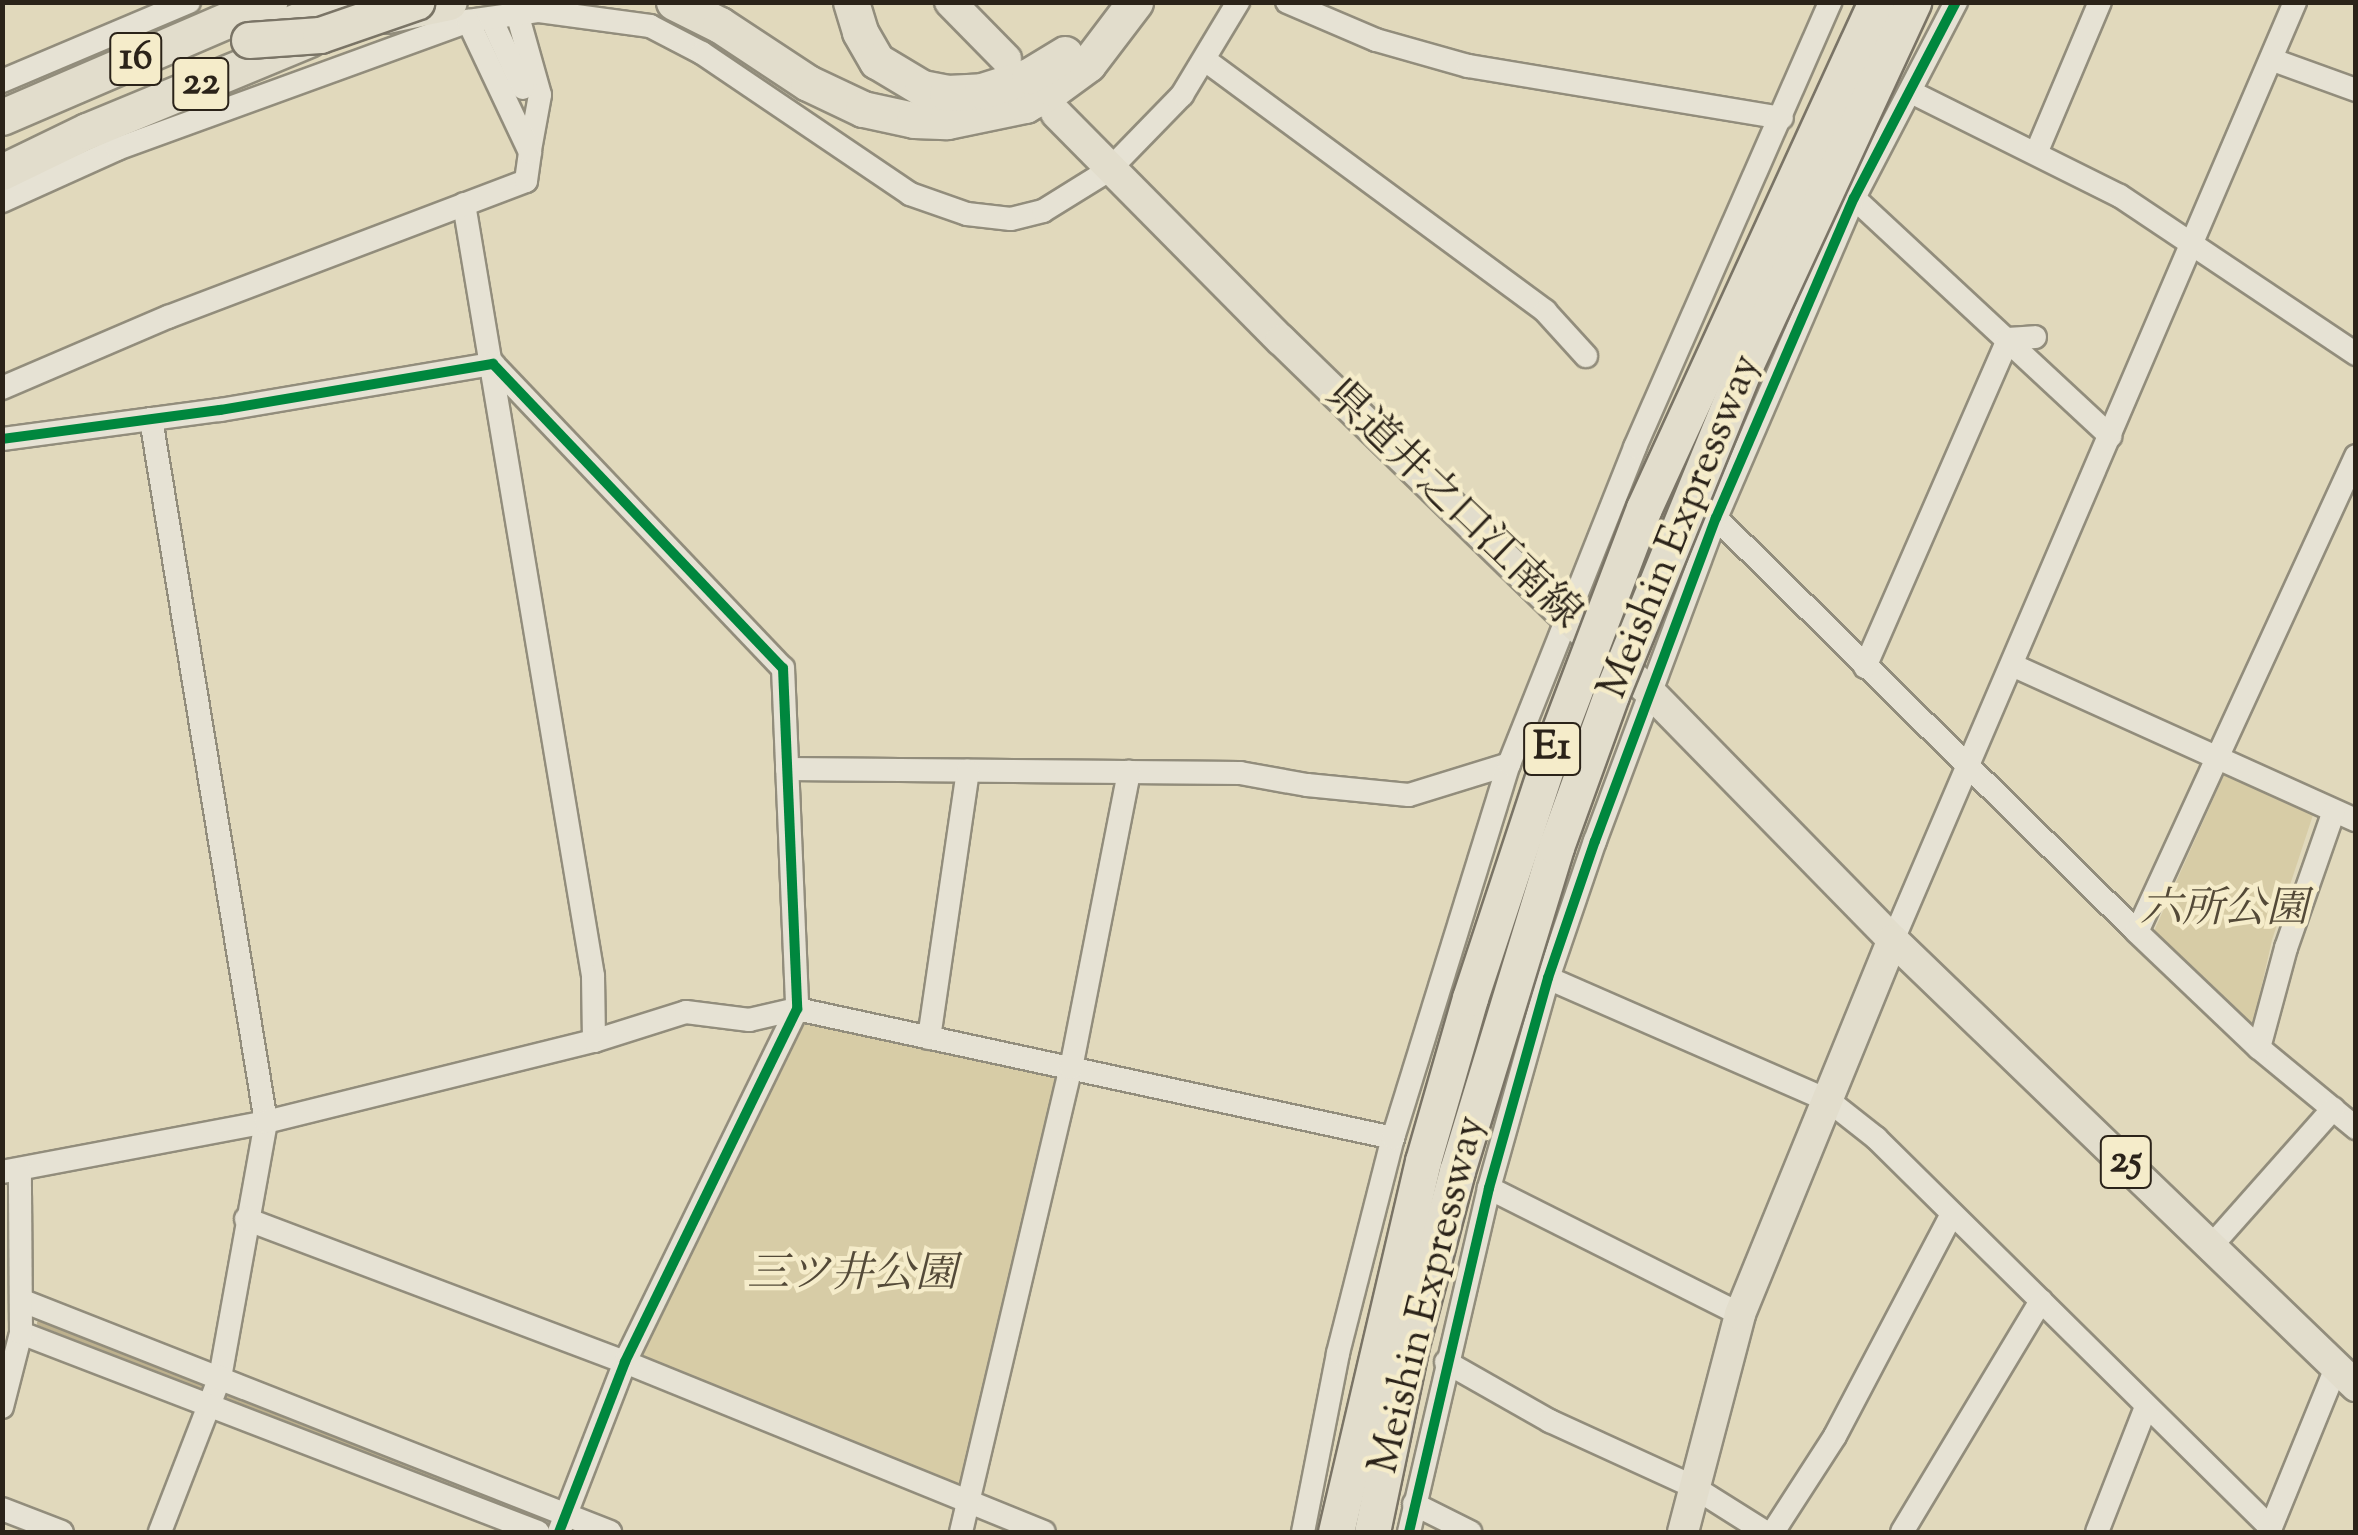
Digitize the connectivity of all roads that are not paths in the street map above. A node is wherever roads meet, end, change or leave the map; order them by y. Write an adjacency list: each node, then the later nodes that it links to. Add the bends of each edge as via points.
1 (188, 2): 28 (street)
2 (255, 2): 32 (highway, 22)
3 (269, 2): 32 (highway, 16)
4 (403, 2): 21 (highway, 22)
5 (416, 2): 24 (highway, bridge, via 320,34)
6 (674, 2): 19 (highway, via 808,84 863,109 947,121 1025,106 1054,89 1088,64)
7 (852, 2): 9 (highway, via 877,61 922,88 947,93 982,92 1029,76 1064,54)
8 (950, 2): 25 (main road)
9 (1108, 2)
10 (1238, 2): 26 (street)
11 (1287, 2): 34 (street, via 1376,40 1468,66)
12 (1830, 2): 34 (street)
13 (1861, 2): 31 (highway, via 1836,58)
14 (1876, 2): 31 (highway, Meishin Expressway / E1, bridge)
15 (1913, 2): 110 (highway, Meishin Expressway / E1, bridge, via 1746,364 1556,846 1456,1171)
16 (1956, 2): 30 (street)
17 (2100, 2): 37 (street)
18 (2295, 2): 27 (street)
19 (1135, 3)
20 (458, 12): 21 (highway); 22 (street); 38 (street); 42 (street)
21 (346, 13): 24 (highway, 16); 40 (highway, 22)
22 (517, 13): 35 (street, via 540,94); 39 (street, via 650,26 702,53 910,194 954,211 1011,218 1044,212)
23 (495, 27): 35 (street)
24 (250, 40): 36 (highway, 16)
25 (1006, 59)
26 (1205, 60): 39 (street, via 1182,96); 48 (street, via 1545,311)
27 (2273, 60): 29 (street); 44 (street)
28 (2, 81)
29 (2356, 90)
30 (1911, 92): 37 (street); 41 (street)
31 (1830, 94): 109 (highway, Meishin Expressway / E1, bridge, via 1644,508 1552,750 1422,1161)
32 (2, 113)
33 (1056, 113): 39 (main road, 県道井之口江南線)
34 (1782, 118): 56 (street)
35 (533, 121): 38 (street)
36 (2, 148)
37 (2037, 151): 44 (street)
38 (530, 152): 43 (street, via 526,181)
39 (1109, 170): 56 (main road, 県道井之口江南線)
40 (2, 172)
41 (1854, 198): 46 (street); 55 (street)
42 (2, 201)
43 (464, 204): 49 (street); 50 (street)
44 (2194, 242): 47 (street); 52 (street)
45 (2034, 337): 46 (street)
46 (2008, 339): 52 (street); 58 (street)
47 (2356, 354)
48 (1586, 356)
49 (492, 364): 51 (street); 63 (street, via 783,668); 72 (street, via 594,976)
50 (2, 388)
51 (151, 419): 53 (street); 77 (street)
52 (2110, 436): 57 (street)
53 (2, 438)
54 (2356, 456): 60 (street)
55 (1716, 518): 58 (street); 59 (street)
56 (1565, 616): 59 (main road, 県道井之口江南線); 61 (street)
57 (2012, 664): 60 (street); 62 (street)
58 (1866, 668): 62 (street)
59 (1650, 692): 68 (main road, 県道井之口江南線); 69 (street)
60 (2218, 758): 66 (street); 67 (street)
61 (1510, 764): 65 (street, via 1408,794 1240,773); 79 (street)
62 (1968, 764): 67 (street); 68 (street)
63 (787, 769): 64 (street); 70 (street)
64 (968, 771): 65 (street); 71 (street)
65 (1129, 772): 74 (street)
66 (2345, 816): 73 (street, via 2286,948)
67 (2137, 932): 73 (street)
68 (1893, 940): 75 (main road); 84 (main road, 25)
69 (1548, 978): 75 (street); 81 (street)
70 (797, 1009): 71 (street); 72 (street, via 749,1020 686,1012); 89 (street)
71 (930, 1038): 74 (street)
72 (594, 1042): 77 (street)
73 (2260, 1048): 76 (street)
74 (1071, 1068): 79 (street); 97 (street)
75 (1829, 1101): 82 (street); 87 (main road)
76 (2333, 1110): 78 (street); 84 (street)
77 (266, 1122): 80 (street); 83 (street)
78 (2356, 1128)
79 (1392, 1138): 108 (street, via 1338,1353)
80 (11, 1171): 85 (street)
81 (1489, 1188): 87 (street); 90 (street)
82 (1952, 1214): 86 (street); 115 (street, via 1835,1436)
83 (246, 1219): 89 (street); 91 (street)
84 (2213, 1244): 92 (main road, 25)
85 (24, 1301): 88 (street); 91 (street)
86 (2041, 1301): 95 (street); 116 (street)
87 (1740, 1314): 96 (main road)
88 (21, 1333): 93 (street); 94 (street)
89 (625, 1362): 97 (street); 100 (street)
90 (1446, 1362): 96 (street, via 1550,1421); 98 (street)
91 (220, 1377): 93 (street); 100 (street)
92 (2346, 1377): 101 (street)
93 (211, 1406): 103 (street); 104 (street)
94 (2, 1407)
95 (2146, 1407): 101 (street); 117 (street)
96 (1692, 1486): 113 (main road); 114 (street)
97 (968, 1504): 106 (street); 107 (street)
98 (1414, 1504): 111 (street); 112 (street)
99 (2, 1509): 102 (street)
100 (563, 1524): 105 (street)
101 (2270, 1530)
102 (62, 1532)
103 (160, 1532)
104 (538, 1532)
105 (610, 1532)
106 (961, 1532)
107 (1044, 1532)
108 (1303, 1532)
109 (1336, 1532)
110 (1372, 1532)
111 (1408, 1532)
112 (1470, 1532)
113 (1683, 1532)
114 (1765, 1532)
115 (1774, 1532)
116 (1902, 1532)
117 (2097, 1532)

